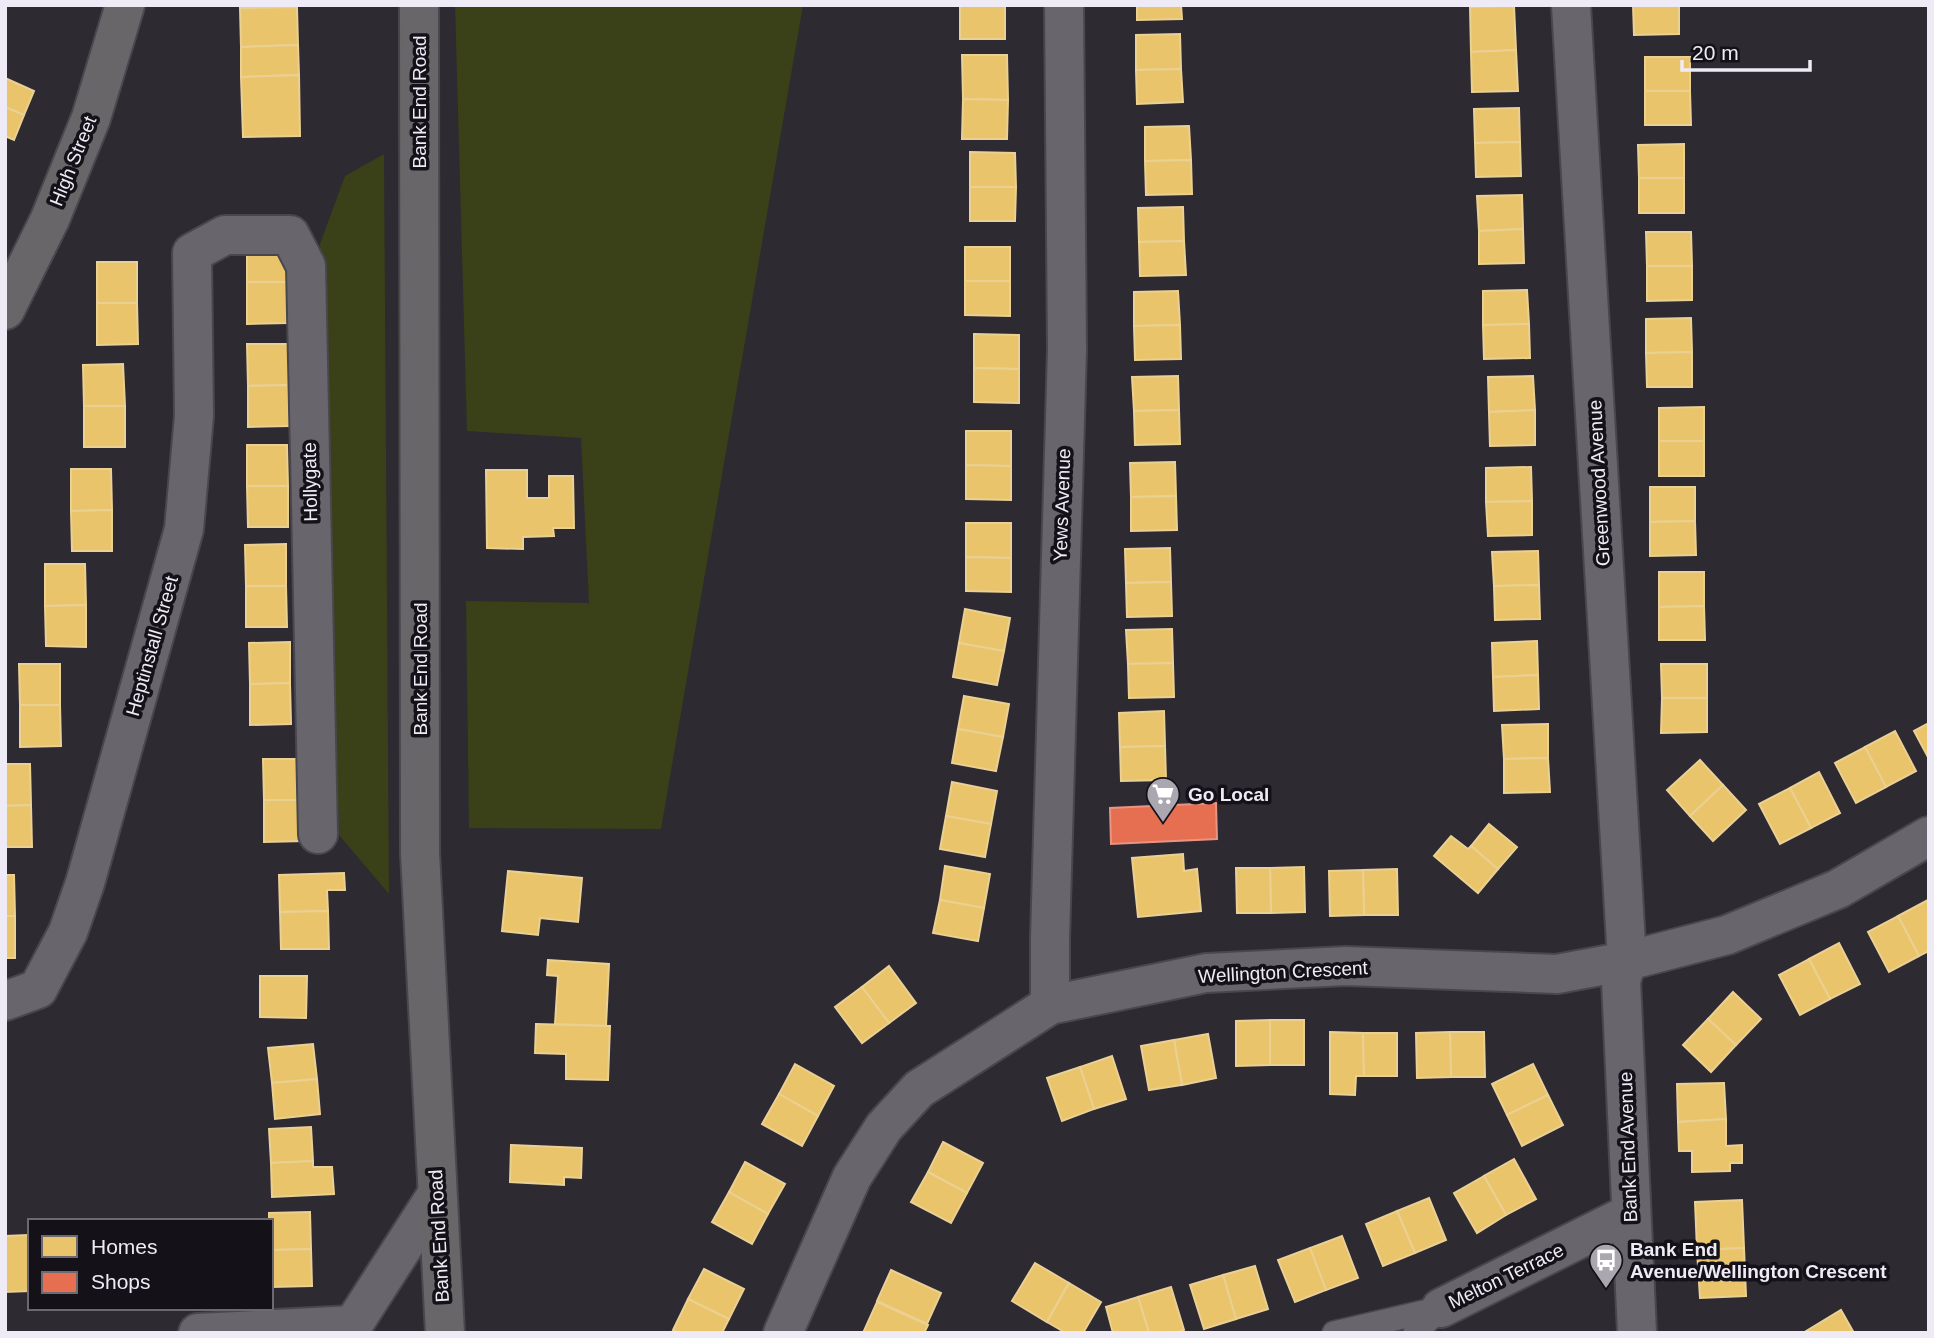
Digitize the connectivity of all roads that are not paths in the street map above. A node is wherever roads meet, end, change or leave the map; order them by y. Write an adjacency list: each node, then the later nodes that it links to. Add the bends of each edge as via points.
1 (125, 5): 6 (street, High Street, via 91,118 50,219)
2 (419, 5): 12 (street, Bank End Road, via 420,853)
3 (1064, 5): 11 (street, Yews Avenue, via 1067,349)
4 (1571, 5): 9 (street, Greenwood Avenue)
5 (192, 253): 7 (street, Hollygate, via 225,235 290,235 306,266); 10 (street, Heptinstall Street, via 194,416 184,529 68,932 38,989)
6 (5, 310)
7 (318, 834)
8 (1929, 836): 9 (street, Wellington Crescent, via 1838,889 1739,930)
9 (1627, 961): 11 (street, Wellington Crescent, via 1557,974 1346,966 1206,973); 13 (street, Bank End Avenue, via 1622,981)
10 (5, 1001)
11 (1050, 1005): 18 (street, Wellington Crescent, via 919,1089 884,1127 852,1177)
12 (437, 1194): 15 (street); 17 (street, Bank End Road)
13 (1631, 1213): 14 (street, Melton Terrace); 20 (street, Bank End Avenue)
14 (1428, 1320): 19 (lane, Melton Terrace)
15 (353, 1329): 16 (street)
16 (198, 1333)
17 (445, 1333)
18 (783, 1333)
19 (1334, 1333)
20 (1637, 1333)

